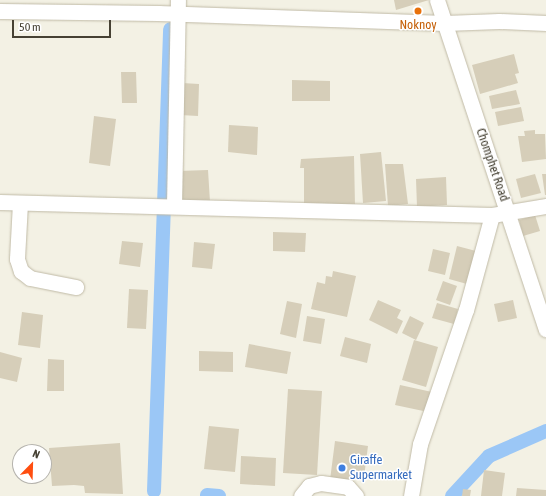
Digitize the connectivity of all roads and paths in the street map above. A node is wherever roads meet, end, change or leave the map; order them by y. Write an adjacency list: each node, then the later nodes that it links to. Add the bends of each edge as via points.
1 (437, 0): 5 (street, Chomphet Road)
2 (158, 7): 3 (street); 4 (street)
3 (178, 7): 5 (street); 9 (street)
4 (0, 11)
5 (445, 23): 6 (street); 11 (street, Chomphet Road)
6 (546, 23)
7 (0, 202): 8 (street)
8 (20, 203): 9 (street); 13 (street, via 17,259 21,271 30,278)
9 (168, 205): 12 (street)
10 (546, 206): 11 (street)
11 (508, 212): 12 (street); 14 (street, Chomphet Road)
12 (492, 215): 16 (street, via 466,310 420,444)
13 (76, 287)
14 (546, 329)
15 (301, 495): 17 (street, via 308,486 321,483 348,487)
16 (411, 495)
17 (356, 496)

